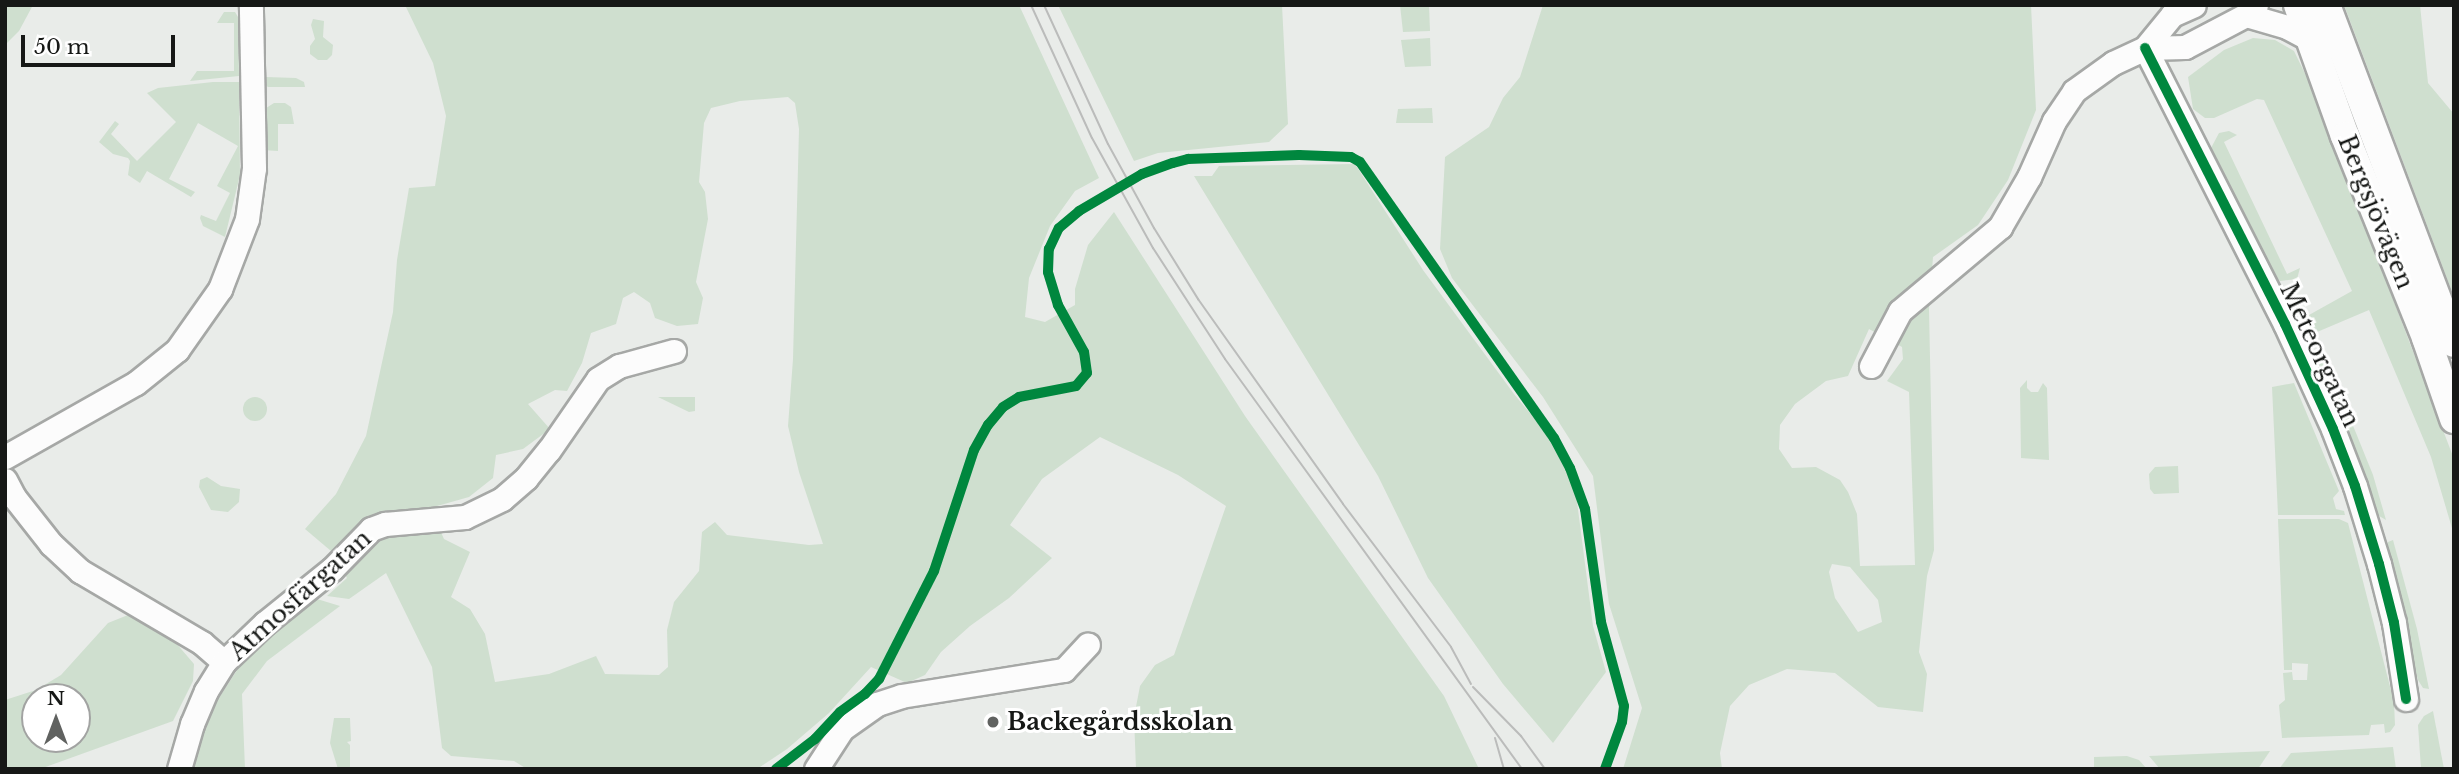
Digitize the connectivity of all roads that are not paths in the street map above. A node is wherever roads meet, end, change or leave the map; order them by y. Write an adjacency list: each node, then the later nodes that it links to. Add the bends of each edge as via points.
1 (251, 5): 12 (street, via 254,168 247,219 220,289 177,350 136,383)
2 (2194, 5): 7 (street, via 2172,15)
3 (2298, 5): 6 (street, Bergsjövägen)
4 (2326, 5): 8 (street, Bergsjövägen)
5 (2251, 10): 6 (street); 7 (street, via 2185,47)
6 (2308, 37): 11 (street, Bergsjövägen)
7 (2145, 48): 10 (street, via 2113,63 2074,91 2000,227 1900,311); 16 (street, Meteorgatan, via 2333,429 2379,564)
8 (2454, 343)
9 (674, 351): 15 (street, Atmosfärgatan, via 619,366 598,379 550,450 502,499 465,517 371,529)
10 (1871, 366)
11 (2454, 419)
12 (5, 457)
13 (5, 480): 15 (street, via 51,544 80,571 202,643)
14 (1088, 644): 18 (street, via 1064,670 901,696 877,704 842,729)
15 (224, 662): 17 (street, Atmosfärgatan, via 197,713)
16 (2406, 699)
17 (179, 769)
18 (816, 769)

